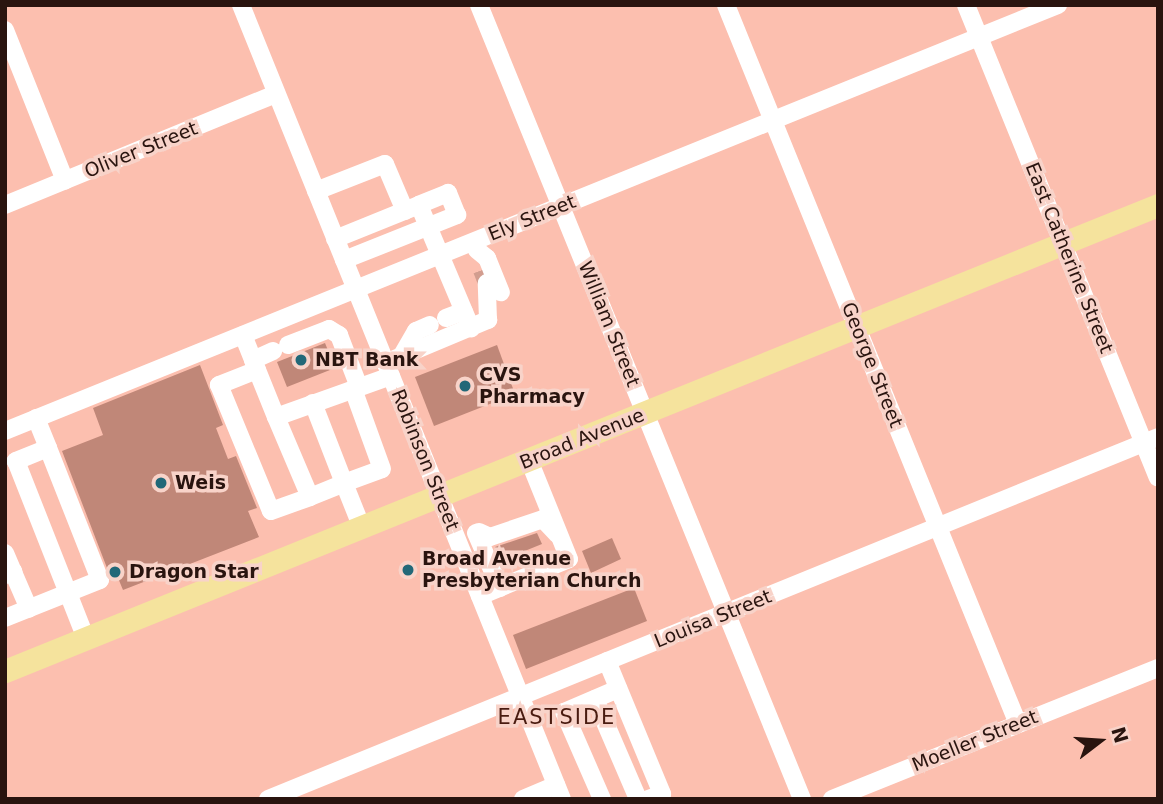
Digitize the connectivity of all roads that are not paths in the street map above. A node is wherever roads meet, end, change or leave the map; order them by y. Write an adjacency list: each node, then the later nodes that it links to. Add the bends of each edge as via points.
1 (241, 5): 8 (street, Robinson Street)
2 (480, 5): 14 (street, William Street)
3 (726, 5): 9 (street, George Street)
4 (966, 5): 7 (street, East Catherine Street)
5 (1058, 5): 7 (street, Ely Street)
6 (5, 30): 10 (street)
7 (980, 37): 9 (street, Ely Street); 18 (street, East Catherine Street)
8 (276, 94): 10 (street, Oliver Street); 11 (street, Robinson Street)
9 (773, 120): 14 (street, Ely Street); 26 (street, George Street)
10 (65, 181): 12 (street, Oliver Street)
11 (316, 191): 15 (street, via 385,164); 17 (street, Robinson Street)
12 (5, 205)
13 (1158, 205): 18 (main road, Broad Avenue)
14 (560, 206): 19 (street, Ely Street); 32 (street, William Street)
15 (412, 208): 16 (street); 16 (street, via 447,193 457,215); 17 (street)
16 (428, 227): 20 (street); 21 (street)
17 (335, 239): 21 (street, Robinson Street)
18 (1063, 244): 26 (main road, Broad Avenue); 36 (street, East Catherine Street)
19 (475, 246): 20 (street, Ely Street); 24 (street, via 484,276); 24 (street, via 487,258 502,295 501,310)
20 (442, 255): 22 (street, Ely Street); 23 (street)
21 (344, 260): 22 (street, Robinson Street)
22 (356, 289): 27 (street, Ely Street); 29 (street, Robinson Street)
23 (464, 311): 25 (street); 29 (street, via 416,331)
24 (488, 320): 25 (street)
25 (471, 328): 29 (street)
26 (857, 328): 32 (main road, Broad Avenue); 46 (street, George Street)
27 (243, 335): 28 (street); 34 (street, Ely Street)
28 (255, 365): 30 (street, via 280,348 329,329 339,335); 33 (street); 42 (street, via 219,385 271,511)
29 (392, 365): 30 (street); 43 (street, Robinson Street)
30 (356, 388): 31 (street); 41 (street, via 382,469)
31 (313, 402): 33 (street); 41 (street)
32 (646, 413): 38 (main road, Broad Avenue); 56 (street, William Street)
33 (276, 417): 42 (street)
34 (36, 418): 35 (street, Ely Street); 37 (street)
35 (5, 430)
36 (1151, 440): 40 (street, East Catherine Street); 46 (street, Louisa Street)
37 (48, 448): 39 (street); 53 (street, via 100,580)
38 (529, 460): 43 (main road, Broad Avenue); 44 (street)
39 (10, 463): 53 (street)
40 (1158, 478)
41 (344, 483): 42 (street); 45 (street)
42 (310, 497)
43 (439, 497): 45 (main road, Broad Avenue); 48 (street, Robinson Street)
44 (547, 502): 47 (street); 49 (street)
45 (362, 528): 58 (main road, Broad Avenue)
46 (938, 528): 56 (street, Louisa Street); 67 (street, George Street)
47 (477, 533): 48 (street); 49 (street, via 490,537 543,519); 52 (street)
48 (458, 541): 54 (street, Robinson Street)
49 (564, 546): 52 (street, via 569,559)
50 (5, 553): 51 (street)
51 (9, 573): 55 (street)
52 (500, 588): 54 (street)
53 (68, 593): 55 (street); 58 (street)
54 (480, 596): 64 (street, Robinson Street)
55 (29, 609): 57 (street)
56 (727, 613): 59 (street, Louisa Street); 74 (street, William Street)
57 (5, 618)
58 (86, 639): 61 (main road, Broad Avenue)
59 (607, 661): 62 (street, Louisa Street); 63 (street)
60 (1158, 668): 67 (street, Moeller Street)
61 (5, 671)
62 (564, 679): 64 (street, Louisa Street); 66 (street)
63 (618, 688): 65 (street); 73 (street, via 662,794)
64 (520, 696): 68 (street, Robinson Street); 69 (street, Louisa Street)
65 (595, 699): 66 (street); 72 (street)
66 (574, 705): 71 (street, via 564,712)
67 (1018, 724): 75 (street, Moeller Street)
68 (559, 792): 70 (street)
69 (268, 799)
70 (523, 799)
71 (602, 799)
72 (638, 799)
73 (648, 799)
74 (802, 799)
75 (832, 799)

